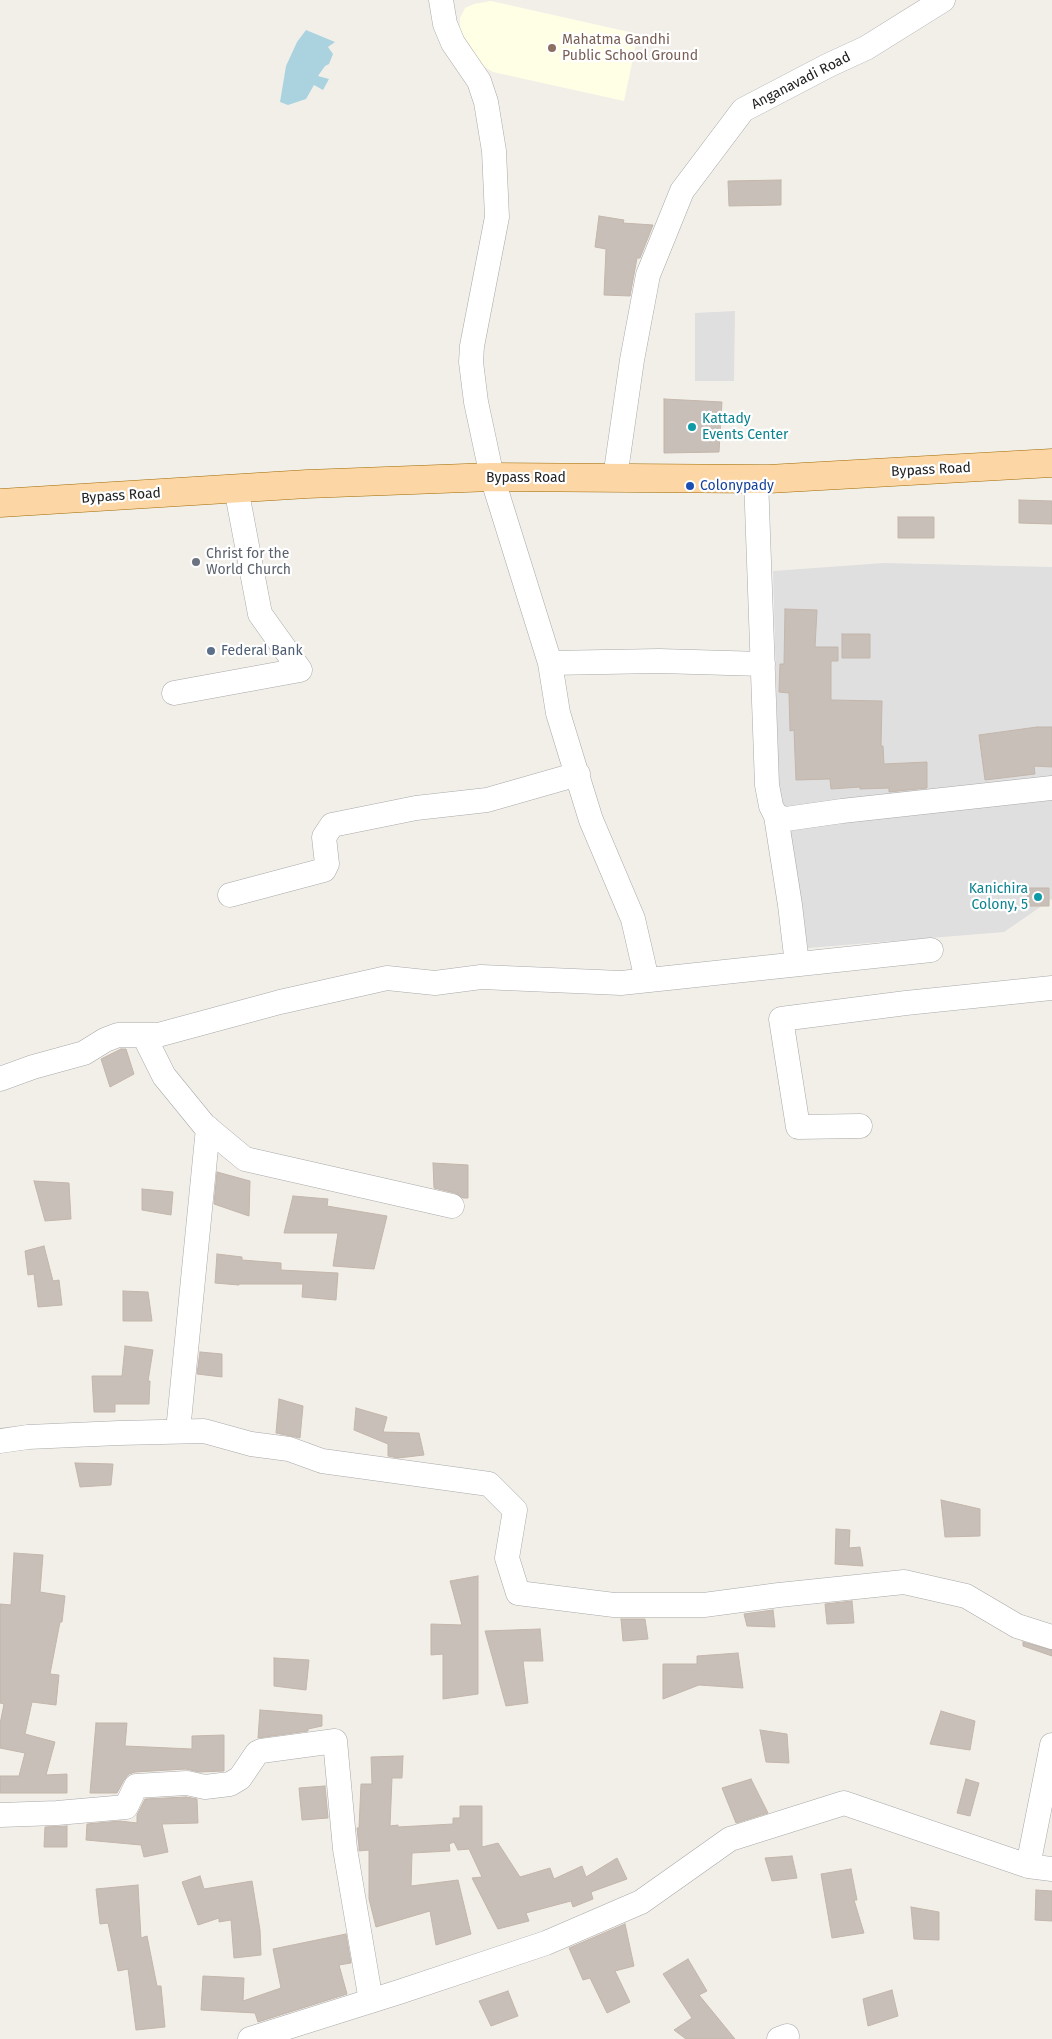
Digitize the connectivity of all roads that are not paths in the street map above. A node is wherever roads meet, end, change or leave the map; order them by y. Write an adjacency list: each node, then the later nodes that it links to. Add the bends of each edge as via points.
1 (441, 0): 4 (street, via 445,24 453,43 479,81 494,151 497,217 482,286 471,362)
2 (943, 0): 5 (street, Anganavadi Road, via 866,48 743,110 682,191 648,275)
3 (1052, 463): 6 (main road, Bypass Road)
4 (492, 477): 5 (main road, Bypass Road); 7 (main road, Bypass Road); 9 (street)
5 (615, 478): 6 (main road, Bypass Road)
6 (756, 478): 10 (street)
7 (236, 488): 8 (main road, Bypass Road); 11 (street, via 260,614 300,670)
8 (0, 503)
9 (550, 663): 10 (street, via 659,661); 12 (street, via 558,713)
10 (763, 664): 14 (street, via 767,785)
11 (174, 693)
12 (578, 774): 15 (street, via 486,800 416,808 332,825 324,837 327,864 324,870); 18 (street, via 591,820 633,919)
13 (1052, 788): 14 (street, via 786,819)
14 (776, 816): 17 (street)
15 (230, 895)
16 (931, 950): 17 (street)
17 (796, 964): 18 (street)
18 (647, 980): 20 (street, via 621,983 481,977 435,983 387,978)
19 (1052, 988): 22 (street, via 781,1019 798,1127)
20 (144, 1036): 21 (street, via 118,1035 84,1053); 23 (street, via 164,1076)
21 (0, 1079)
22 (860, 1126)
23 (208, 1128): 24 (street, via 245,1159); 25 (street)
24 (452, 1206)
25 (178, 1431): 26 (street); 27 (street, via 204,1431 251,1444 289,1449 322,1461 489,1484 515,1510 507,1558 518,1592 614,1604 704,1605 904,1582 966,1596 1017,1626)
26 (0, 1441)
27 (1052, 1637)
28 (1052, 1745): 30 (street)
29 (0, 1815): 32 (street, via 126,1807 136,1786 230,1784 240,1778 261,1751 335,1741 346,1849)
30 (1028, 1866): 31 (street); 32 (street, via 844,1802 730,1839 641,1902 546,1943)
31 (1052, 1869)
32 (372, 2001): 33 (street)
33 (254, 2038)

